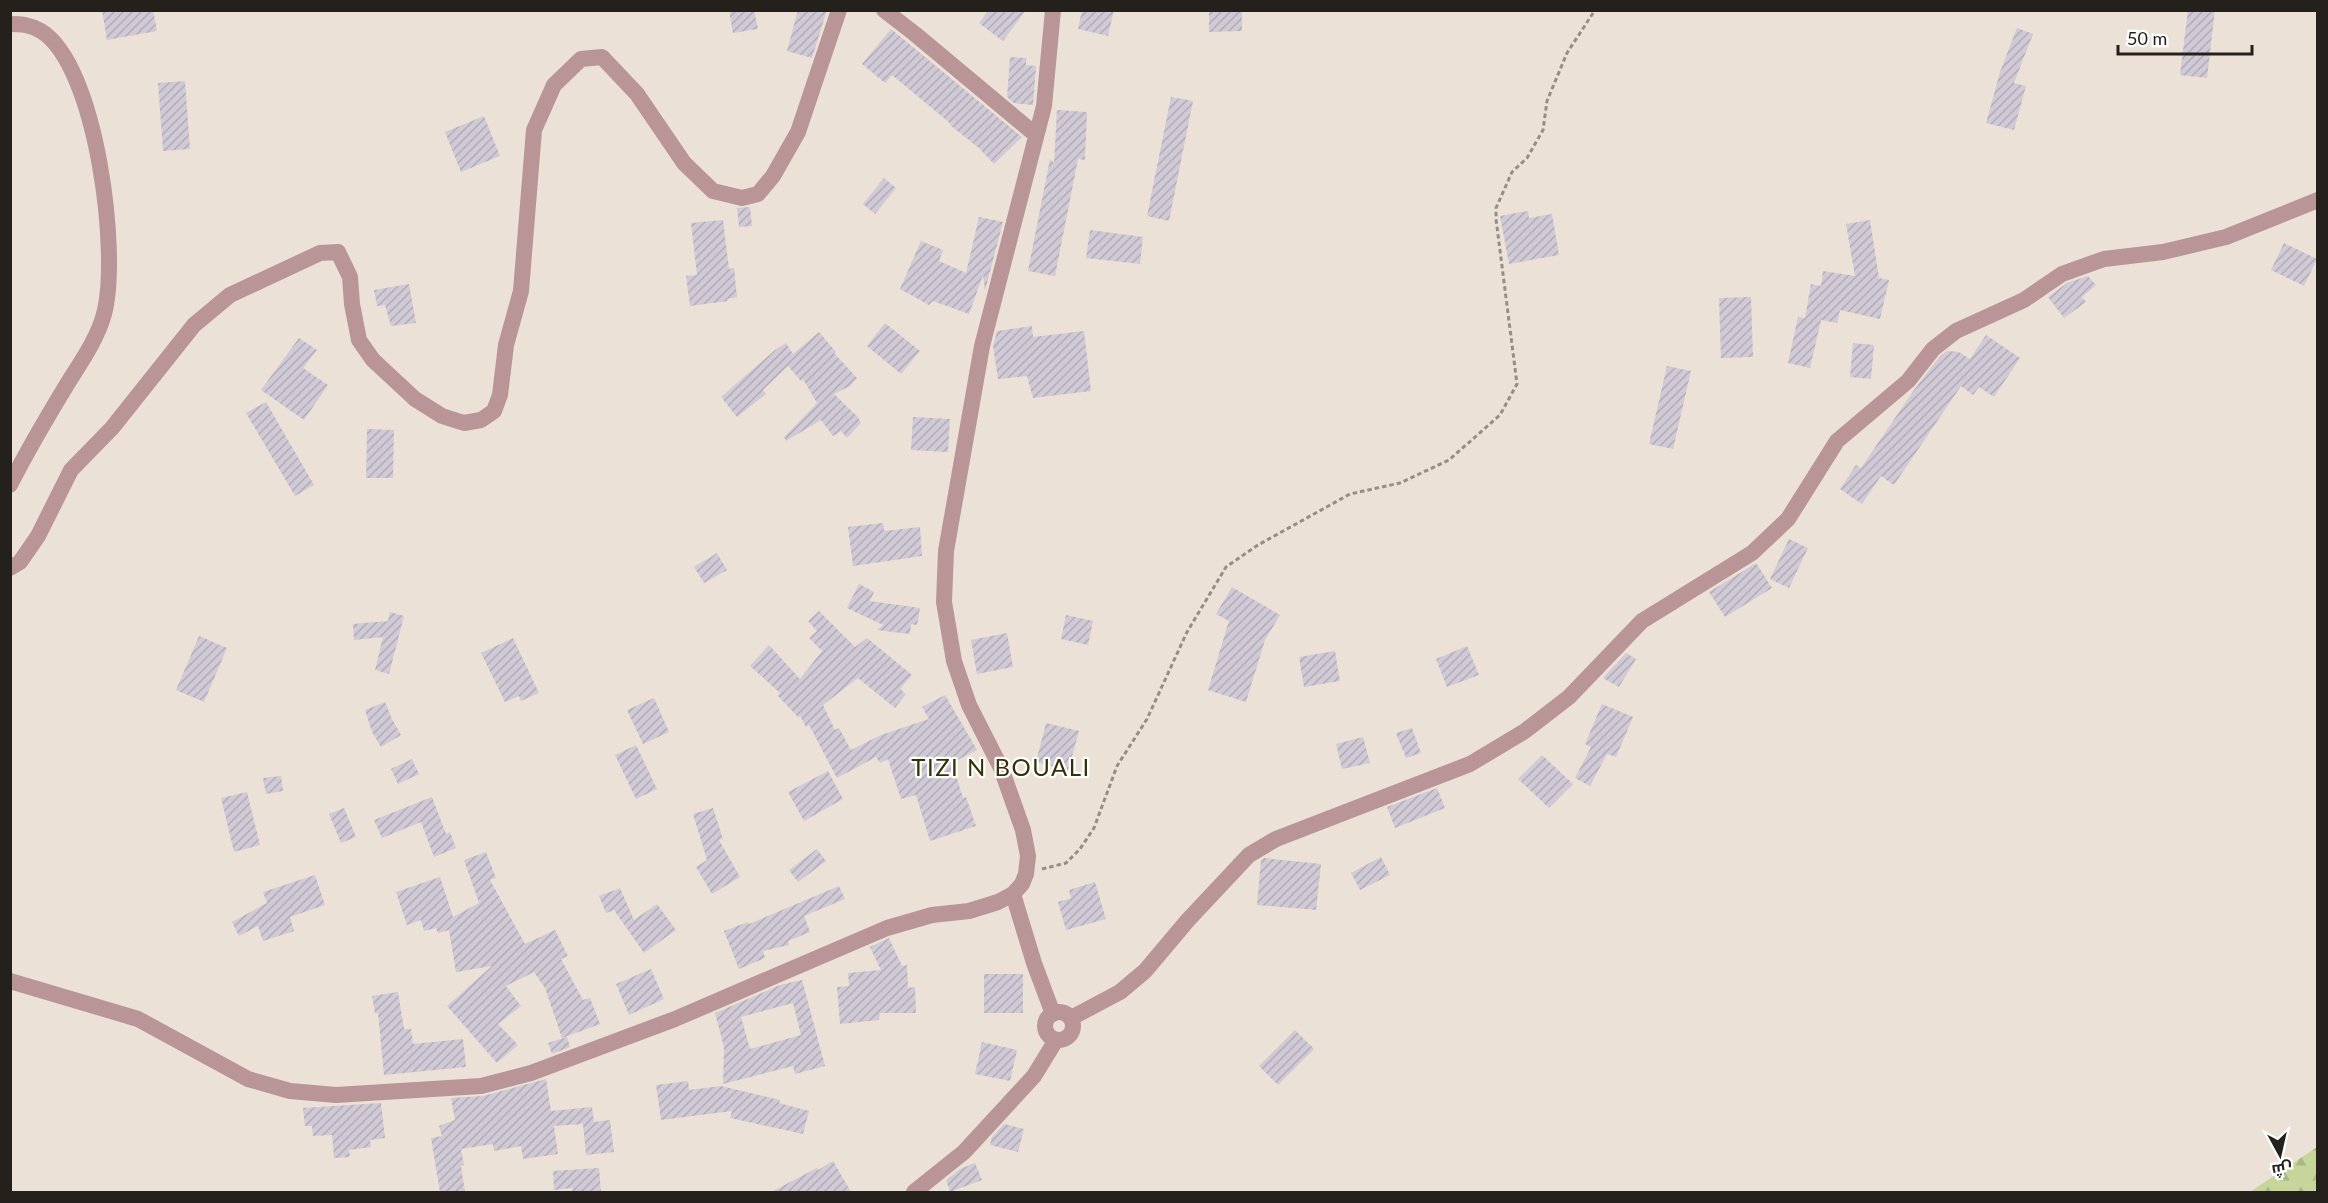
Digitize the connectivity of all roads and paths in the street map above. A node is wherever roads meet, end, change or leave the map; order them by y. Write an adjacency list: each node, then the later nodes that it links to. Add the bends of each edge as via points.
1 (839, 10): 9 (street, via 798,132 758,194 742,198 713,190 684,163 637,94 602,57 581,59 554,85 534,130 521,291 506,345 500,395 494,411 481,420 464,423 442,416 415,399 373,360 360,340 350,277 338,252 320,253 230,296 194,325 112,428 71,470 38,536 20,562)
2 (884, 10): 6 (street)
3 (1053, 10): 6 (street, via 1044,106)
4 (1595, 10): 10 (path, via 1567,52 1547,101 1543,130 1527,158 1512,172 1496,208 1517,384 1500,415 1449,460 1400,483 1350,494 1226,567 1187,632 1147,719 1117,766 1094,828 1065,863 1042,869)
5 (10, 24): 8 (street, via 27,24 43,32 58,49 85,98 107,209 109,285 104,315 92,343)
6 (1036, 135): 10 (street, via 982,346 946,551 944,602 954,661 969,705 1001,768 1019,820)
7 (2318, 200): 14 (street, via 2226,237 2163,252 2104,259 2073,270 2024,300 1956,331 1934,349 1908,381 1837,441 1788,519 1760,546 1642,621 1569,697 1525,731 1470,764 1276,839 1249,855 1145,971 1119,992)
8 (10, 485)
9 (10, 568)
10 (1027, 867): 11 (street, via 1022,884)
11 (1013, 894): 12 (street, via 969,911 932,915 887,928 675,1019 531,1073 481,1086 336,1095 290,1091 248,1079 138,1019); 13 (street)
12 (10, 981)
13 (1053, 1014): 14 (street, via 1059,1012); 15 (street, via 1045,1024)
14 (1071, 1018): 15 (street, via 1068,1036)
15 (1056, 1040): 16 (street, via 1034,1076 964,1152)
16 (914, 1192)

